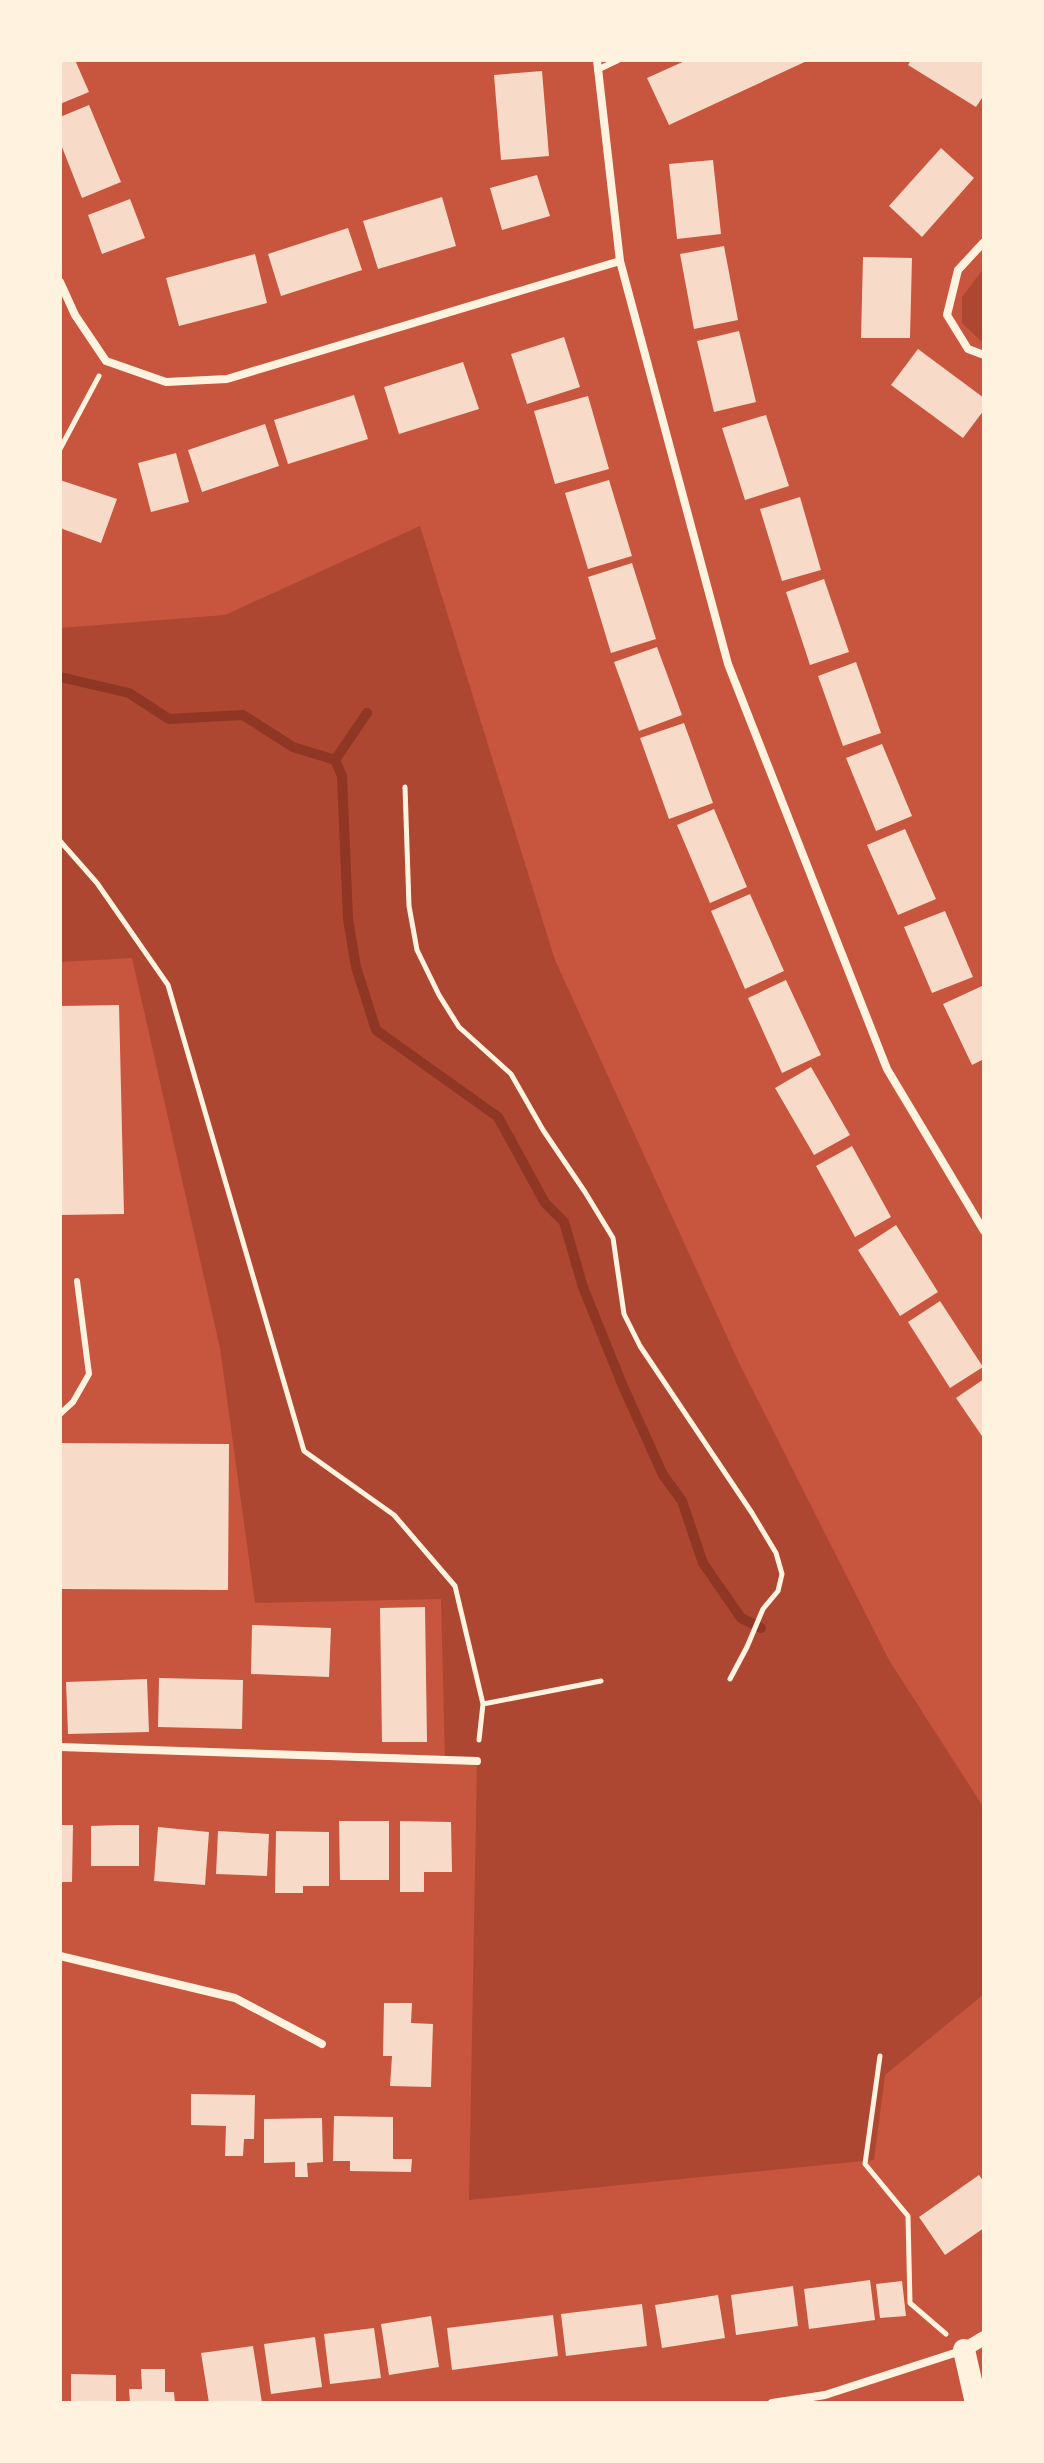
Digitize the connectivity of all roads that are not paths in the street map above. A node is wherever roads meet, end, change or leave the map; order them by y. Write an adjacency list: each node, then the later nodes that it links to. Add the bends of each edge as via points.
1 (618, 60): 2 (lane)
2 (597, 65): 4 (street)
3 (984, 242): 6 (street, via 958,270 947,315 968,349)
4 (620, 261): 5 (street, via 227,379 166,382 106,361); 7 (street, via 728,664 887,1069)
5 (60, 282)
6 (984, 355)
7 (984, 1231)
8 (77, 1281): 9 (lane, via 89,1374)
9 (60, 1414)
10 (60, 1747): 11 (street)
11 (477, 1761)
12 (60, 1956): 13 (street, via 235,1998)
13 (322, 2044)
14 (984, 2338): 15 (street)
15 (964, 2350): 16 (street, via 825,2395); 17 (highway)
16 (772, 2403)
17 (976, 2403)

